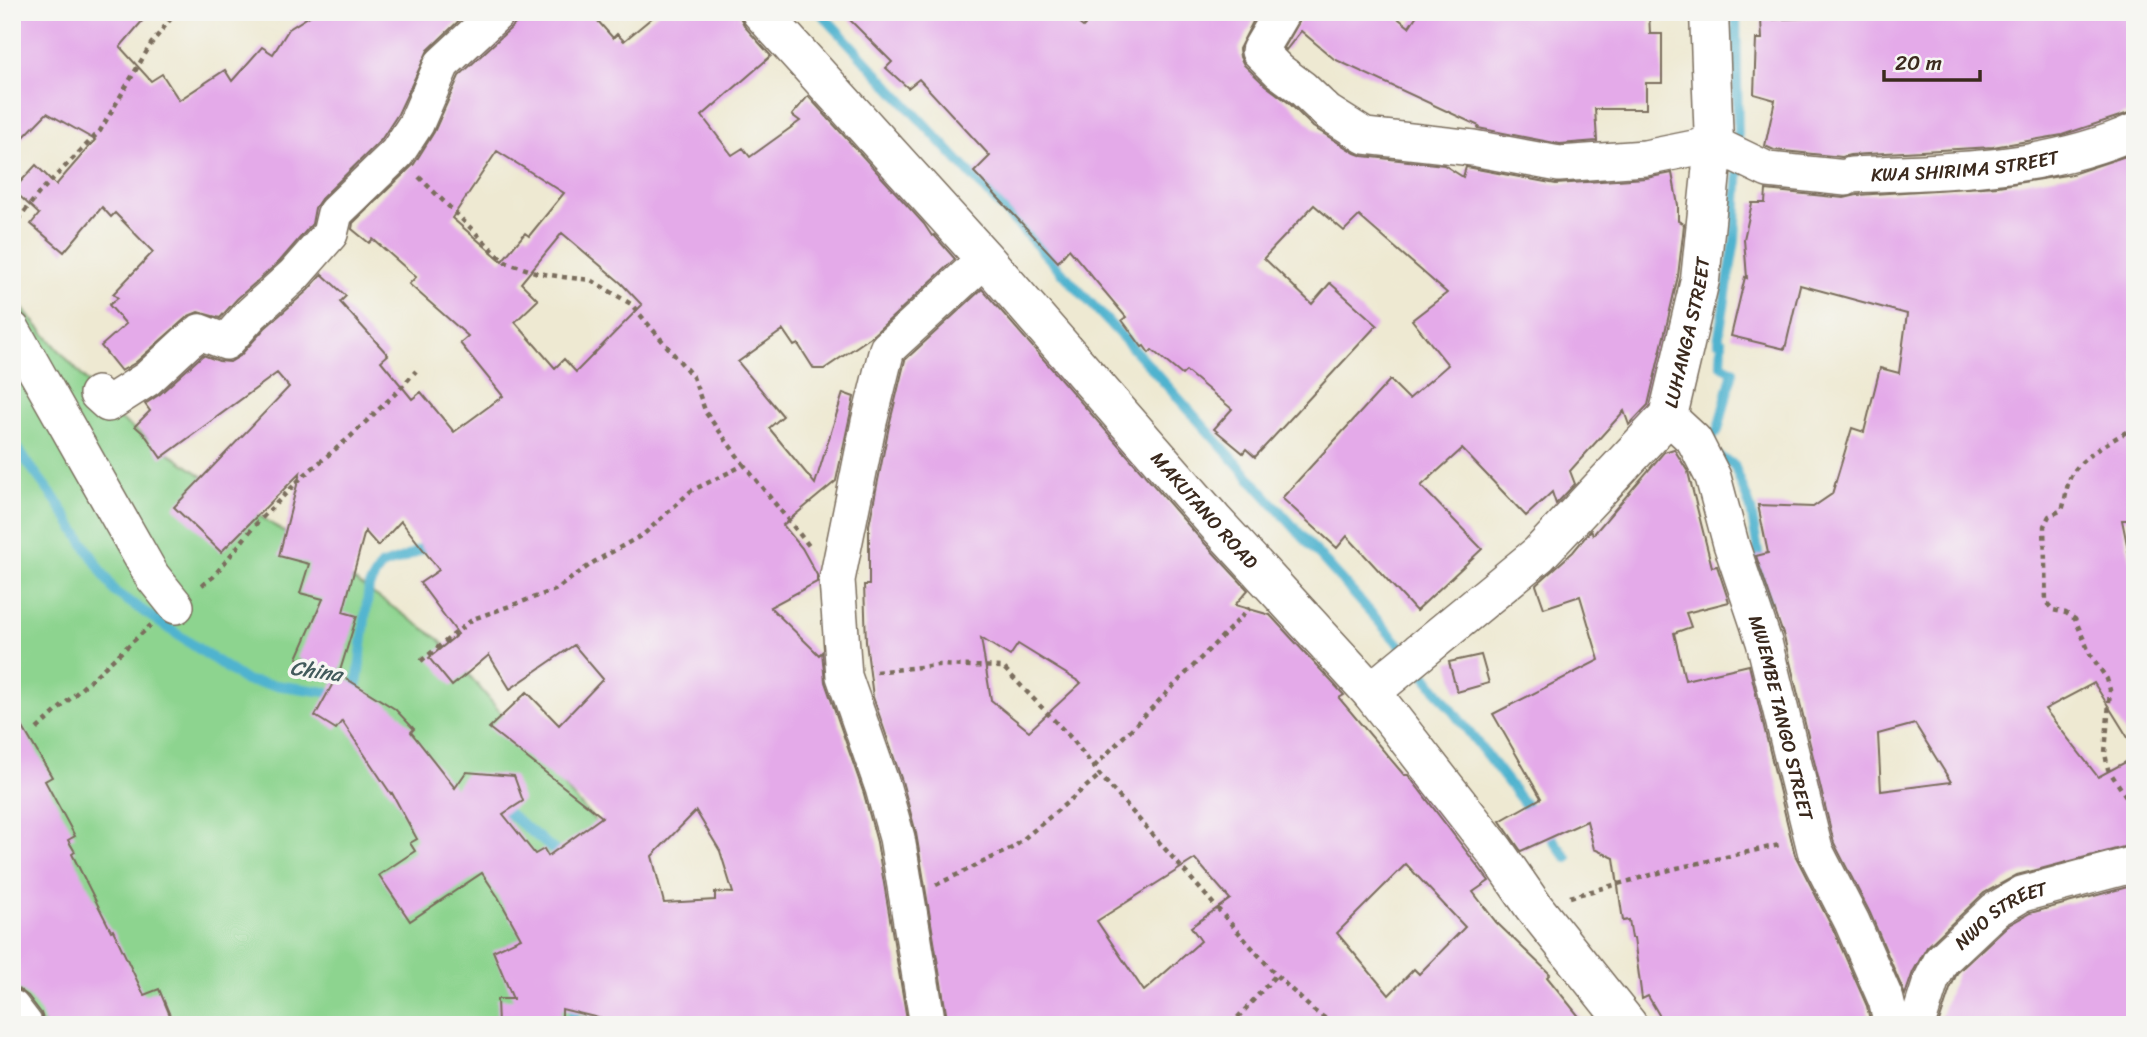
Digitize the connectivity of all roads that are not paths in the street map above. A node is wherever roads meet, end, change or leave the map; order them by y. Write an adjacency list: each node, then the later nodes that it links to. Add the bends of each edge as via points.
1 (498, 12): 9 (street, via 442,64 416,124 397,153 335,214 330,234 294,275 226,342 200,332 147,379 108,404)
2 (761, 12): 7 (street, MAKUTANO ROAD)
3 (1282, 12): 6 (street, via 1259,51 1326,112 1365,136 1473,148 1559,164 1645,158)
4 (1709, 12): 6 (street, LUHANGA STREET)
5 (2135, 131): 6 (street, KWA SHIRIMA STREET, via 2059,156 1986,168 1846,178 1768,170)
6 (1714, 144): 10 (street, LUHANGA STREET, via 1700,280)
7 (985, 259): 12 (street, MAKUTANO ROAD); 16 (street, via 887,349 837,580 844,676 897,838)
8 (12, 329): 11 (street, via 152,576)
9 (97, 394)
10 (1668, 416): 12 (street, LUHANGA STREET, via 1539,554); 18 (street, MWEMBE TANGO STREET, via 1693,440 1713,477 1764,642 1815,850 1867,956)
11 (176, 606)
12 (1371, 692): 17 (street, MAKUTANO ROAD)
13 (2135, 864): 19 (street, NWO STREET, via 2022,894 1995,910 1941,961)
14 (12, 1008): 15 (street)
15 (25, 1025)
16 (928, 1025)
17 (1628, 1025)
18 (1892, 1025)
19 (1917, 1025)

